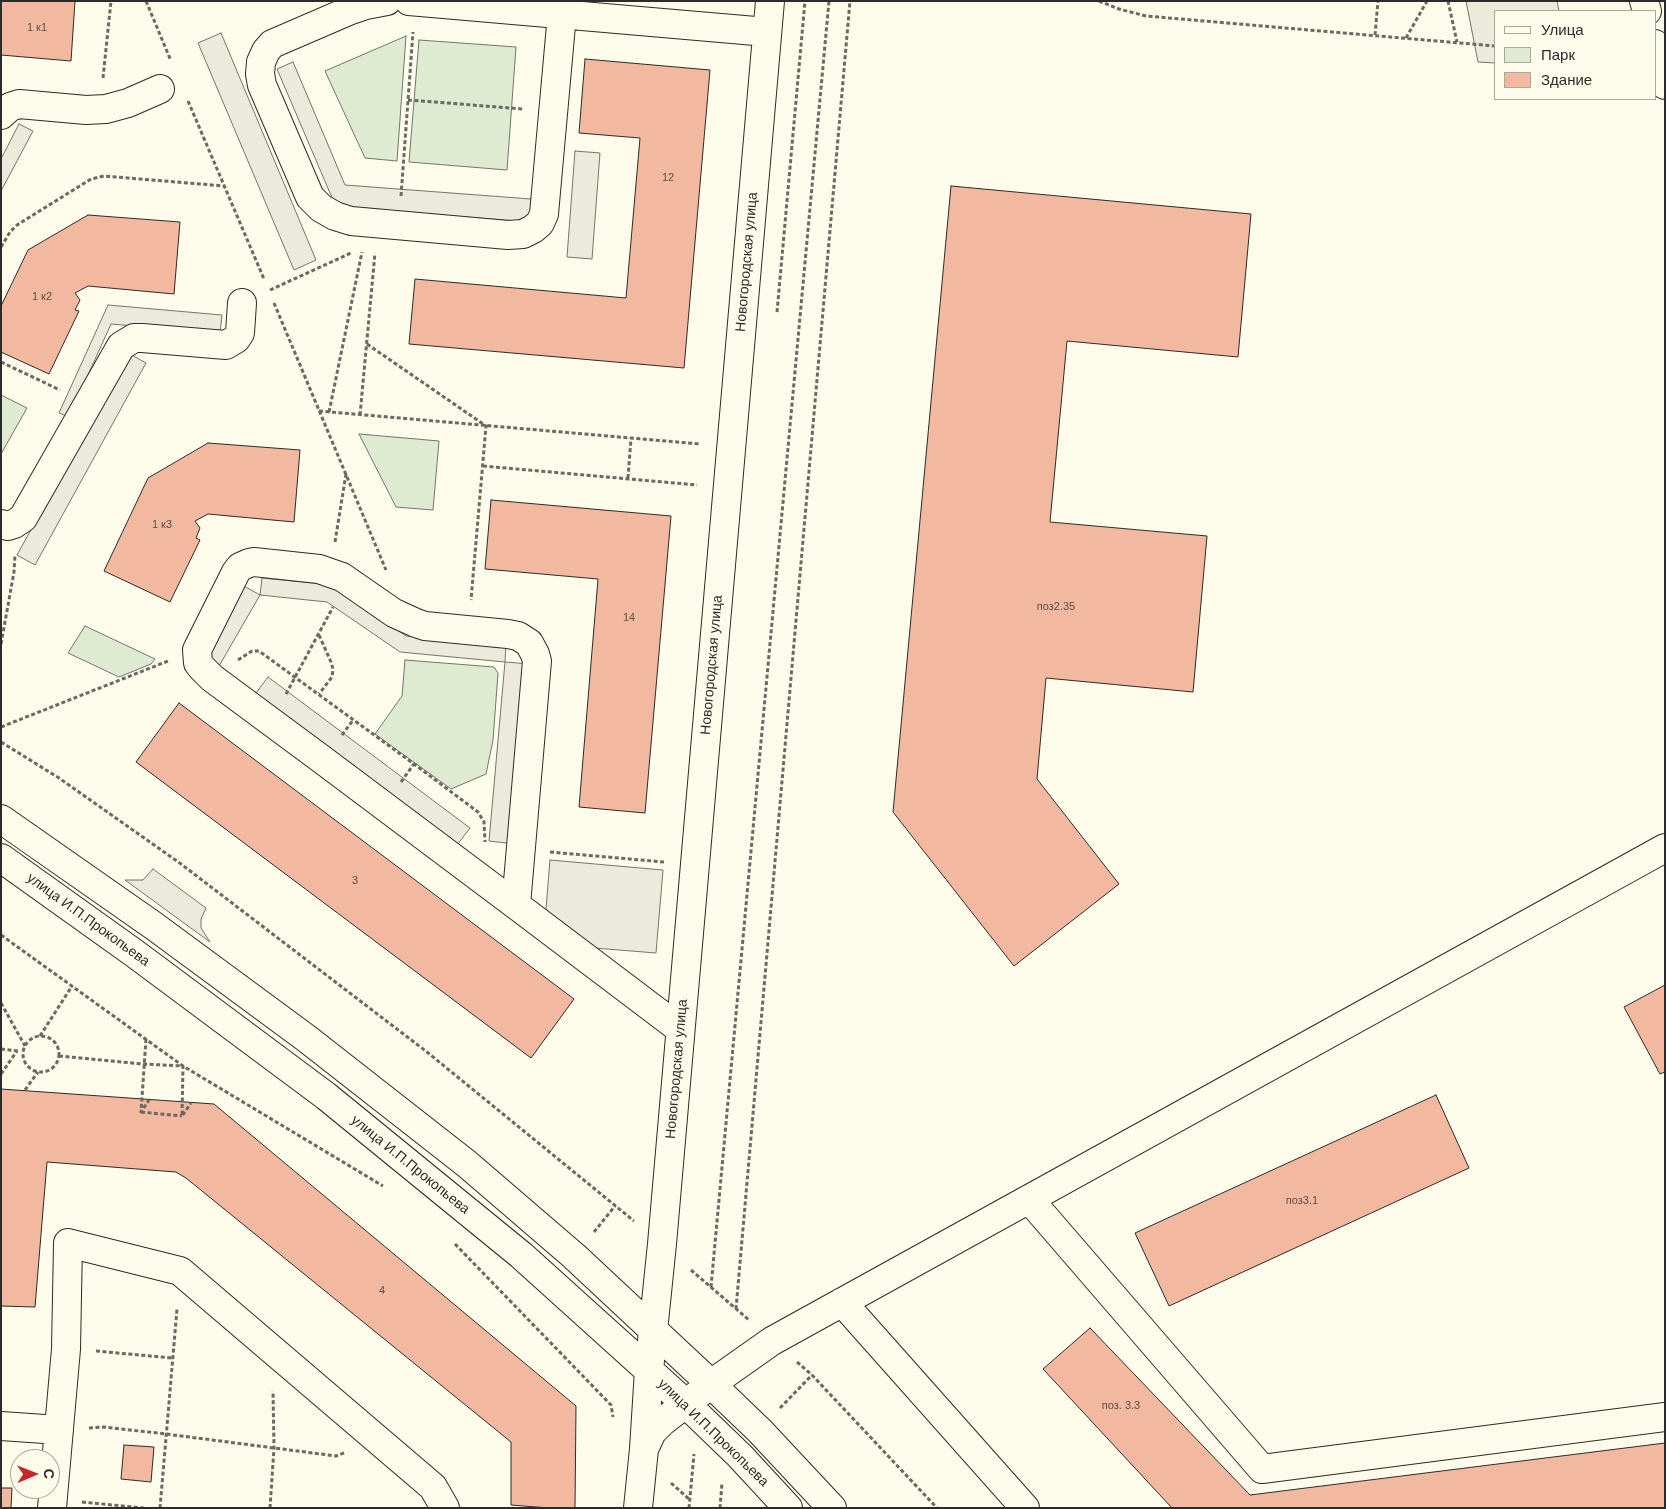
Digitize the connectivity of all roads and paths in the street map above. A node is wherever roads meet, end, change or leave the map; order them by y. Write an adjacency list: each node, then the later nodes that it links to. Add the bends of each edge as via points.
1 (111, 1): 25 (path)
2 (146, 1): 20 (path)
3 (387, 1): 29 (street, via 351,10 272,44 261,62 260,74 310,197 335,216 351,221)
4 (410, 1): 12 (street)
5 (770, 1): 14 (street, Новогородская улица)
6 (829, 1): 95 (path)
7 (850, 1): 97 (path)
8 (1099, 1): 15 (path, via 1146,16)
9 (1378, 1): 15 (path)
10 (1427, 1): 16 (path)
11 (1448, 1): 17 (path)
12 (416, 2): 13 (street); 24 (path)
13 (562, 14): 14 (street); 26 (street)
14 (767, 32): 70 (street, Новогородская улица)
15 (1374, 35): 16 (path)
16 (1406, 38): 17 (path)
17 (1457, 42): 18 (path)
18 (1494, 46)
19 (1656, 48): 21 (street)
20 (172, 62)
21 (1665, 86)
22 (160, 88): 25 (street, via 118,107)
23 (187, 98): 28 (path)
24 (408, 100): 26 (path); 29 (path)
25 (100, 110): 27 (street, via 19,104)
26 (554, 111): 29 (street, via 544,214 533,229 523,234 508,235)
27 (1, 114)
28 (224, 186): 30 (path, via 104,176 91,178 17,225); 38 (path, via 269,291 363,249)
29 (398, 225)
30 (1, 247)
31 (369, 249): 34 (path, via 376,250)
32 (272, 299): 37 (path)
33 (242, 303): 36 (street, via 240,333 226,345 142,338 126,342 120,346)
34 (367, 344): 39 (path); 40 (path)
35 (1, 362): 36 (path)
36 (87, 403): 47 (street, via 22,518)
37 (319, 411): 38 (path); 44 (path)
38 (329, 412): 39 (path)
39 (360, 415): 40 (path)
40 (486, 426): 41 (path); 43 (path)
41 (631, 438): 42 (path); 45 (path)
42 (708, 445)
43 (483, 466): 45 (path); 50 (path)
44 (346, 474): 48 (path); 49 (path)
45 (628, 478): 46 (path)
46 (705, 486)
47 (8, 524): 52 (path, via 14,572)
48 (388, 574)
49 (339, 576): 50 (street, via 394,613 416,623); 51 (path); 53 (street, via 319,569 254,562 244,565 236,572)
50 (468, 630): 62 (street, via 518,636 529,643 537,661)
51 (318, 634): 54 (path); 56 (path, via 333,669 332,677)
52 (1, 644)
53 (196, 650): 55 (street, via 198,663); 58 (path)
54 (295, 677): 55 (path, via 256,650); 56 (path); 57 (path)
55 (212, 678): 57 (street)
56 (319, 694): 65 (path, via 482,816 486,830)
57 (271, 722): 65 (street)
58 (1, 727)
59 (1, 742): 89 (path, via 59,778 187,868 427,1052)
60 (1, 819): 99 (street, via 186,949 467,1164 574,1256)
61 (1665, 848): 88 (street)
62 (521, 850): 64 (path); 66 (street)
63 (1, 858): 104 (street, улица И.П.Прокопьева, via 326,1096 521,1255)
64 (672, 863)
65 (483, 881): 66 (street)
66 (516, 905): 70 (street)
67 (1, 935): 68 (path)
68 (72, 986): 71 (path); 72 (path)
69 (1, 1004): 73 (path)
70 (680, 1029): 99 (street, Новогородская улица)
71 (40, 1036): 73 (path); 77 (path, via 56,1044)
72 (146, 1038): 78 (path); 79 (path)
73 (24, 1046): 76 (path)
74 (1, 1050): 75 (path)
75 (17, 1051): 76 (path); 81 (path)
76 (23, 1052): 80 (path, via 28,1067)
77 (59, 1056): 78 (path); 80 (path, via 49,1070)
78 (143, 1064): 79 (path); 85 (path)
79 (183, 1066): 86 (path); 87 (path)
80 (38, 1072): 82 (path)
81 (1, 1074)
82 (25, 1090)
83 (149, 1100): 85 (path)
84 (191, 1102): 86 (path)
85 (140, 1112): 86 (path)
86 (182, 1116)
87 (386, 1187)
88 (1029, 1199): 96 (street); 109 (street, via 1262,1469)
89 (615, 1206): 90 (path); 91 (path)
90 (640, 1227)
91 (592, 1235)
92 (454, 1243): 110 (path, via 610,1405)
93 (690, 1269): 95 (path)
94 (180, 1271): 100 (street, via 68,1243); 101 (street); 102 (path)
95 (711, 1287): 97 (path)
96 (842, 1302): 106 (street, via 772,1341); 130 (street)
97 (736, 1309): 98 (path)
98 (750, 1320)
99 (652, 1329): 104 (street, Новогородская улица); 106 (street)
100 (66, 1349): 102 (path); 112 (street)
101 (272, 1351): 114 (street); 115 (path)
102 (172, 1358): 113 (path)
103 (794, 1360): 105 (path)
104 (649, 1370): 107 (street, улица И.П.Прокопьева); 116 (street)
105 (812, 1375): 108 (path); 129 (path)
106 (711, 1384): 107 (street); 128 (street)
107 (685, 1403): 116 (street, via 652,1432); 127 (street, улица И.П.Прокопьева)
108 (780, 1409)
109 (1665, 1417)
110 (614, 1420)
111 (1, 1426): 112 (street)
112 (59, 1430): 113 (path, via 104,1427); 119 (street)
113 (166, 1434): 115 (path); 121 (path)
114 (379, 1442): 115 (path, via 336,1456); 123 (street, via 433,1487)
115 (274, 1448): 122 (path)
116 (644, 1449): 124 (street)
117 (701, 1455): 125 (path, via 694,1450)
118 (721, 1480): 126 (path)
119 (53, 1504): 120 (path)
120 (144, 1508)
121 (160, 1508)
122 (270, 1508)
123 (445, 1508)
124 (638, 1508)
125 (689, 1508)
126 (720, 1508)
127 (788, 1508)
128 (832, 1508)
129 (937, 1508)
130 (1024, 1508)

